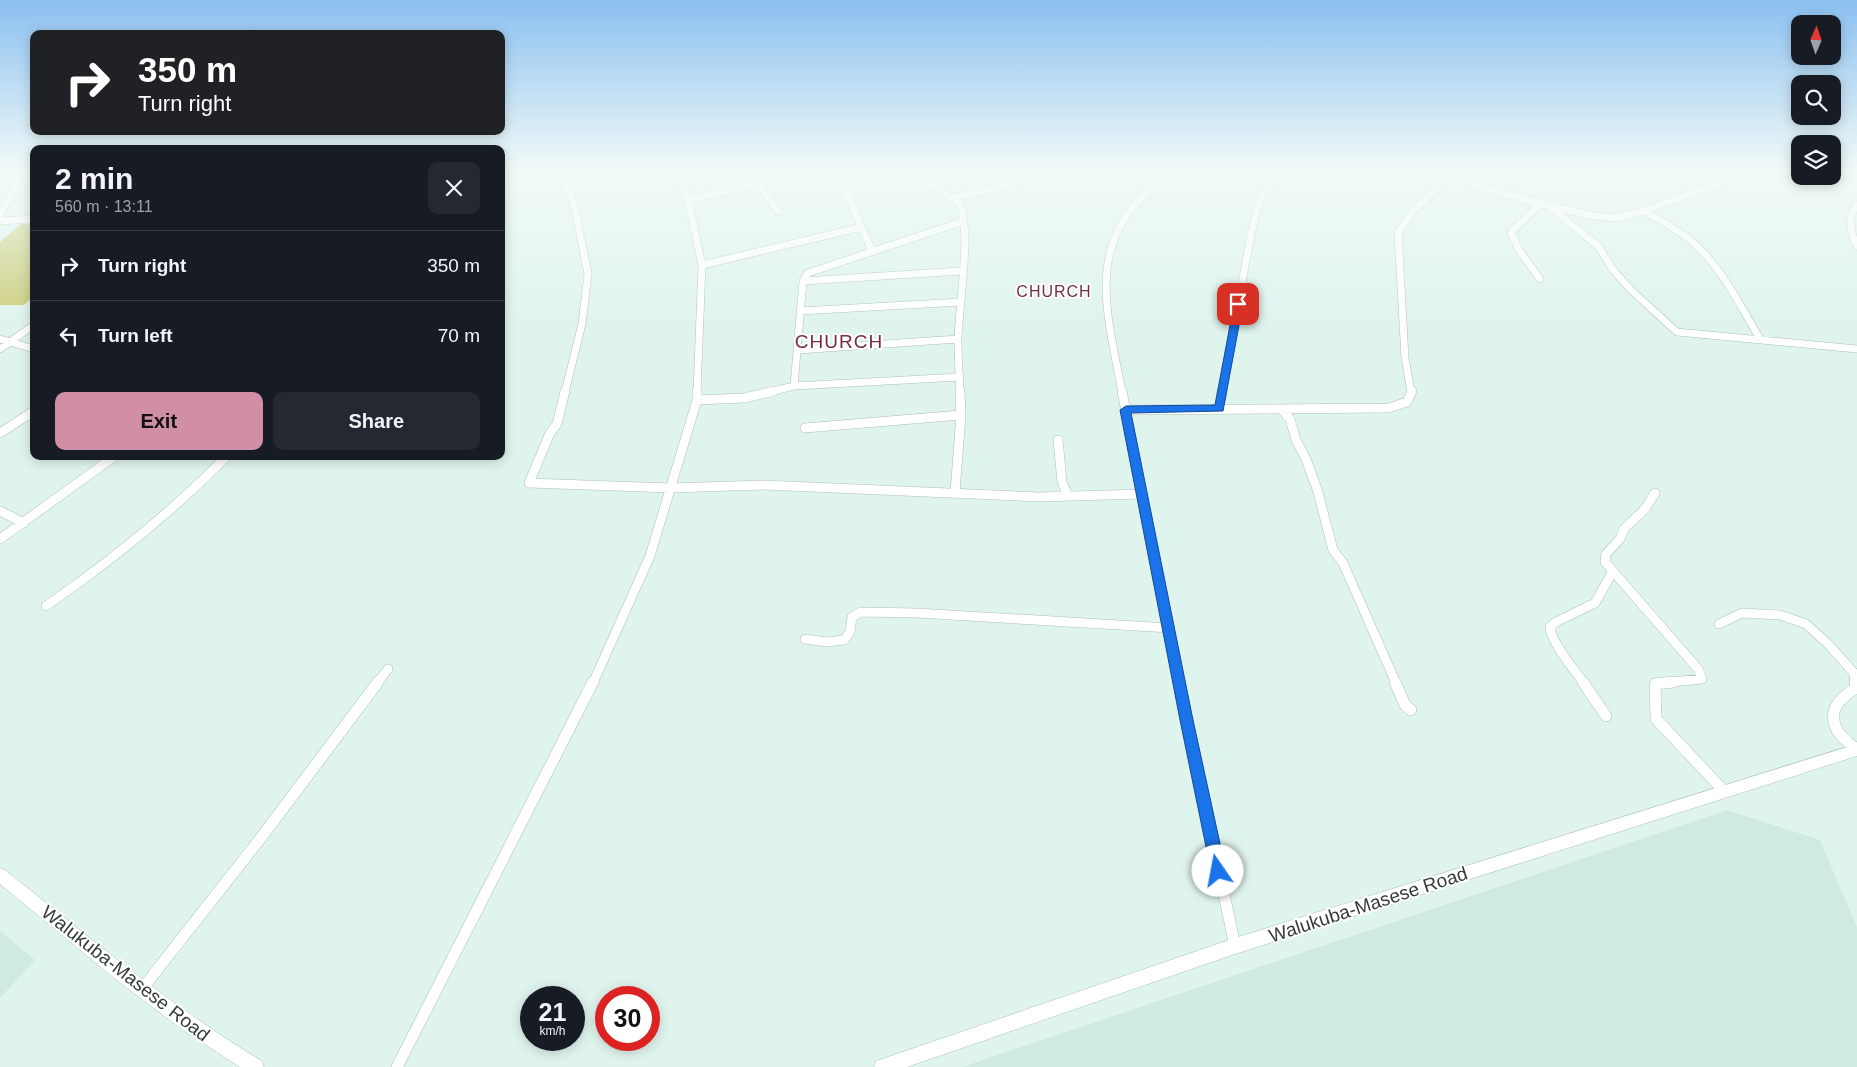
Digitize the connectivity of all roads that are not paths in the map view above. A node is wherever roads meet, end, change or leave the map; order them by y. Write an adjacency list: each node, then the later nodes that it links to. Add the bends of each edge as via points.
1 (577, 221): 43 (street, via 588,274 582,324 556,424 529,483)
2 (692, 221): 15 (street)
3 (859, 221): 12 (street)
4 (964, 221): 14 (street); 16 (street)
5 (1122, 221): 34 (street, via 1113,235 1106,279 1108,320)
6 (1254, 221): 33 (street)
7 (1406, 221): 35 (street, via 1398,233 1402,319 1412,390 1407,402 1389,408)
8 (1523, 221): 17 (street, via 1511,232 1519,250)
9 (1567, 221): 24 (street, via 1598,246 1631,290 1677,332)
10 (1658, 221): 24 (street, via 1702,250)
11 (1849, 221): 13 (street, via 1850,233)
12 (862, 228): 14 (street); 15 (street)
13 (1857, 246)
14 (872, 251): 18 (street, via 808,273)
15 (702, 265): 32 (street)
16 (961, 271): 18 (street); 19 (street)
17 (1540, 279)
18 (803, 281): 20 (street)
19 (961, 302): 20 (street); 23 (street)
20 (800, 312): 29 (street)
21 (30, 328): 25 (street)
22 (0, 339): 25 (street)
23 (958, 339): 29 (street); 30 (street)
24 (1760, 339): 28 (street)
25 (10, 342): 26 (street); 27 (street)
26 (30, 348)
27 (0, 349)
28 (1857, 349)
29 (798, 350): 31 (street)
30 (960, 377): 31 (street); 37 (street)
31 (794, 386): 32 (street, via 744,398)
32 (697, 400): 43 (street)
33 (1219, 408): 34 (street); 35 (street)
34 (1126, 410): 45 (street)
35 (1282, 410): 57 (street, via 1290,419 1306,459 1333,550 1343,564 1405,705)
36 (30, 414): 39 (street)
37 (961, 415): 38 (street); 44 (street)
38 (805, 428)
39 (0, 433)
40 (1058, 440): 47 (street, via 1062,482)
41 (109, 460): 49 (street)
42 (223, 460): 52 (street, via 126,546)
43 (671, 488): 44 (street, via 764,485); 65 (street, via 650,556 608,651)
44 (954, 492): 47 (street)
45 (1142, 494): 47 (street); 54 (street)
46 (1655, 494): 51 (street, via 1606,554 1605,562)
47 (1068, 496)
48 (0, 511): 49 (street)
49 (24, 523): 50 (street)
50 (0, 539)
51 (1614, 571): 58 (street, via 1595,603 1550,627 1560,648); 60 (street, via 1698,669 1702,679 1655,684 1656,719)
52 (46, 606)
53 (1719, 624): 59 (street, via 1742,613 1780,615 1806,624 1828,644 1854,674 1856,688 1842,697 1833,713 1837,731)
54 (1170, 628): 55 (street, via 861,612 852,617 850,632 844,640); 62 (street)
55 (805, 639)
56 (388, 669): 63 (street)
57 (1412, 710)
58 (1606, 716)
59 (1857, 750): 60 (street, Walukuba-Masese Road)
60 (1724, 791): 62 (street, Walukuba-Masese Road)
61 (0, 874): 63 (street, Walukuba-Masese Road)
62 (1234, 946): 66 (street, Walukuba-Masese Road)
63 (142, 990): 64 (street, Walukuba-Masese Road, via 224,1049)
64 (256, 1067)
65 (397, 1067)
66 (882, 1067)

